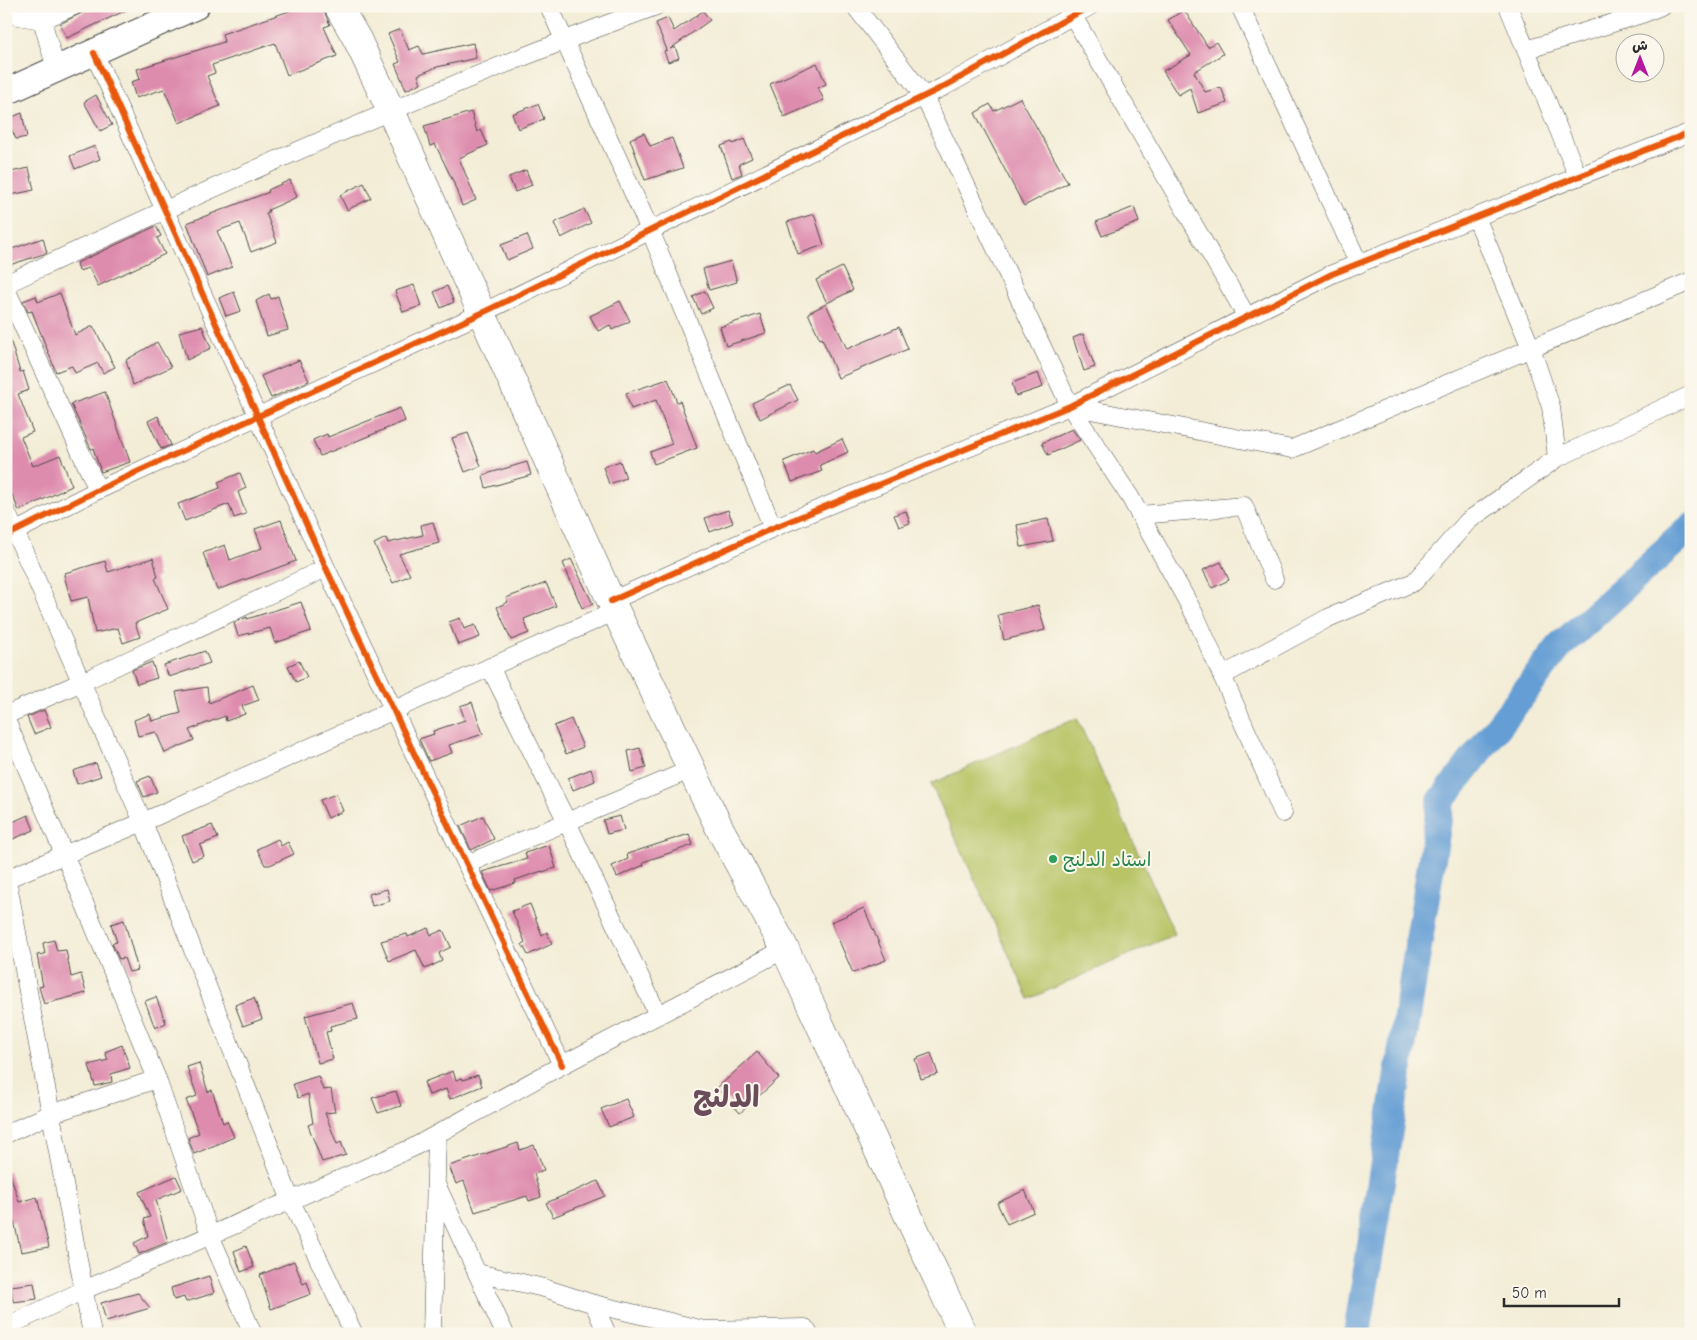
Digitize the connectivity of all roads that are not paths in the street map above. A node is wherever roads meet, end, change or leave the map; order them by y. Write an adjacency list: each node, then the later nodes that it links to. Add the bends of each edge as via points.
1 (74, 6): 11 (street)
2 (196, 6): 16 (main road)
3 (338, 6): 20 (main road)
4 (549, 6): 14 (street)
5 (656, 6): 14 (street)
6 (855, 6): 19 (street)
7 (1090, 6): 13 (street)
8 (1240, 6): 26 (street)
9 (1508, 6): 15 (street)
10 (1660, 6): 15 (street)
11 (40, 13): 12 (street); 17 (street)
12 (6, 14)
13 (1073, 16): 19 (street); 31 (street)
14 (565, 40): 20 (street); 25 (street)
15 (1526, 50): 22 (street)
16 (94, 53): 17 (main road); 23 (street)
17 (56, 69): 18 (main road)
18 (6, 92)
19 (924, 96): 25 (street); 34 (street)
20 (391, 111): 23 (street); 30 (main road)
21 (1690, 133): 22 (street)
22 (1578, 176): 24 (street)
23 (165, 209): 28 (street); 35 (street)
24 (1476, 217): 26 (street); 32 (street)
25 (650, 230): 30 (street); 40 (street)
26 (1358, 264): 31 (street)
27 (1691, 281): 32 (street)
28 (6, 284)
29 (6, 289): 37 (street)
30 (482, 313): 35 (street); 44 (main road)
31 (1247, 317): 34 (street)
32 (1531, 348): 34 (street, via 1292,449); 36 (street, via 1551,407)
33 (1691, 396): 36 (street)
34 (1070, 406): 39 (street); 40 (street)
35 (258, 416): 37 (street); 42 (street)
36 (1557, 458): 46 (street, via 1468,521 1414,582 1328,618)
37 (98, 490): 41 (street)
38 (6, 511): 41 (street)
39 (1140, 515): 43 (street, via 1244,506); 46 (street, via 1196,617)
40 (773, 528): 44 (street)
41 (11, 534): 47 (street)
42 (326, 568): 47 (street); 48 (street)
43 (1274, 579)
44 (614, 606): 45 (street); 51 (main road)
45 (490, 667): 48 (street); 54 (street)
46 (1222, 676): 52 (street)
47 (82, 682): 49 (street); 53 (street)
48 (393, 710): 53 (street); 56 (street)
49 (6, 715)
50 (6, 720): 55 (street)
51 (692, 769): 54 (street); 58 (main road, via 720,829)
52 (1283, 813)
53 (143, 822): 55 (street); 66 (street)
54 (567, 822): 56 (street); 59 (street)
55 (64, 854): 57 (street); 61 (street)
56 (467, 864): 60 (street)
57 (7, 879): 62 (street)
58 (785, 949): 59 (street); 81 (main road)
59 (658, 1015): 60 (street)
60 (562, 1065): 64 (street)
61 (158, 1078): 62 (street); 67 (street)
62 (51, 1114): 63 (street); 69 (street)
63 (6, 1134)
64 (437, 1134): 65 (street); 66 (street)
65 (436, 1183): 68 (street); 77 (street)
66 (291, 1200): 67 (street); 76 (street)
67 (210, 1235): 69 (street); 75 (street)
68 (477, 1273): 70 (street, via 544,1288); 78 (street)
69 (84, 1290): 71 (street); 74 (street)
70 (594, 1304): 72 (street); 79 (street)
71 (6, 1327)
72 (691, 1330): 73 (street)
73 (740, 1331): 80 (street, via 805,1328)
74 (92, 1334)
75 (253, 1334)
76 (354, 1334)
77 (432, 1334)
78 (505, 1334)
79 (607, 1334)
80 (809, 1334)
81 (963, 1334)

